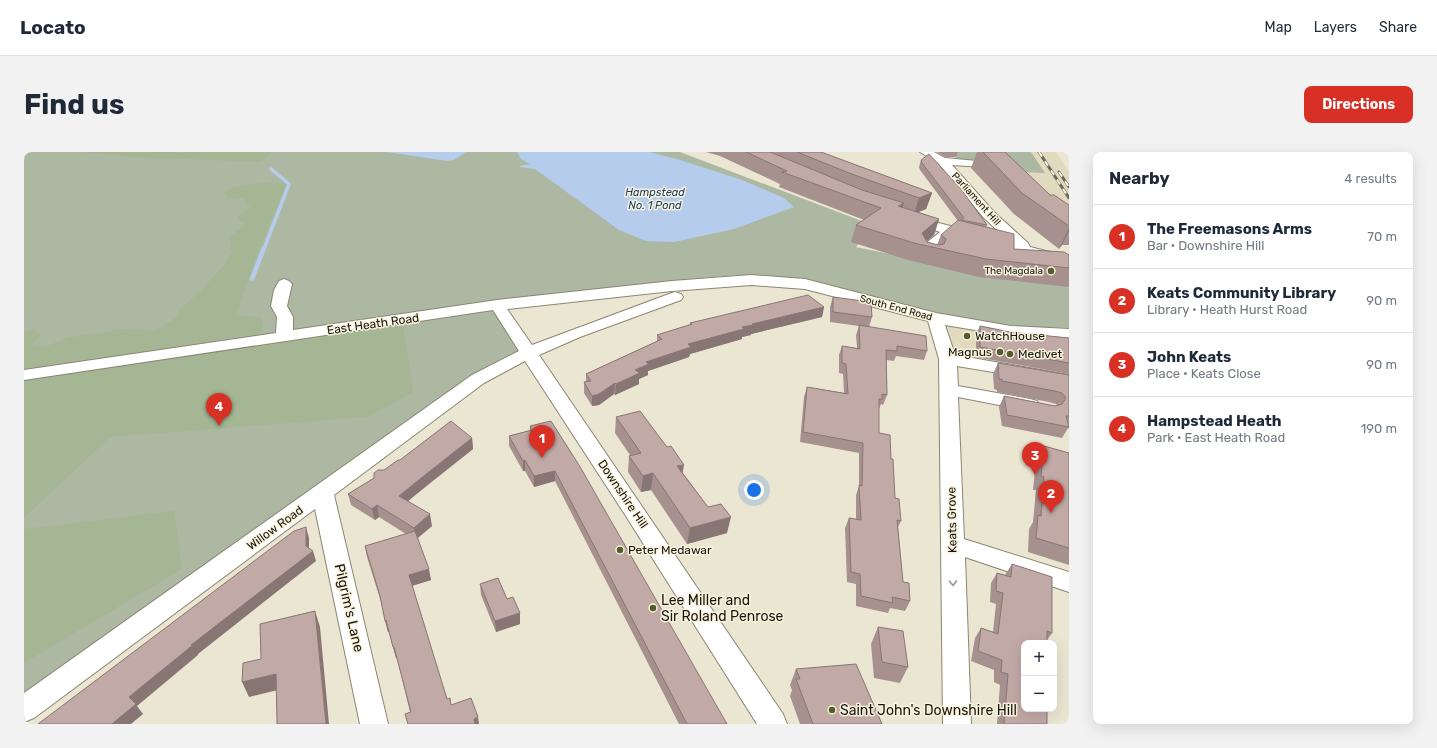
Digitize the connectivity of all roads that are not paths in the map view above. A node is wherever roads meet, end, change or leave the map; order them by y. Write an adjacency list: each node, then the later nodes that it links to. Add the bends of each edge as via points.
1 (926, 152): 3 (street, Parliament Hill)
2 (961, 152): 3 (street, via 961,156 956,159)
3 (941, 160): 4 (street); 7 (street, Parliament Hill, via 989,215 1023,246)
4 (984, 164)
5 (896, 212): 6 (street)
6 (950, 230): 7 (street); 8 (street, via 925,251 926,255)
7 (1022, 248): 9 (street, via 1045,255)
8 (932, 257)
9 (1069, 268)
10 (284, 284): 16 (street, via 279,306 285,318)
11 (714, 286): 13 (street, East Heath Road, via 672,286); 14 (street, South End Road, via 751,280 806,284)
12 (675, 297): 17 (street)
13 (497, 305): 16 (street, East Heath Road); 17 (street, Downshire Hill)
14 (935, 318): 15 (street, South End Road, via 1014,332); 18 (street, Keats Grove)
15 (1069, 334)
16 (284, 336): 19 (street, East Heath Road)
17 (528, 352): 23 (street, Willow Road, via 503,363 478,379); 28 (street, Downshire Hill)
18 (948, 359): 20 (street); 21 (street, Keats Grove)
19 (24, 375)
20 (1069, 380)
21 (949, 390): 22 (street); 24 (street, Keats Grove)
22 (1049, 409)
23 (323, 493): 26 (street, Willow Road); 27 (street, Pilgrim's Lane)
24 (952, 544): 25 (street); 29 (street, Keats Grove, one-way to 29)
25 (1069, 582)
26 (24, 709)
27 (374, 724)
28 (773, 724)
29 (957, 724)

